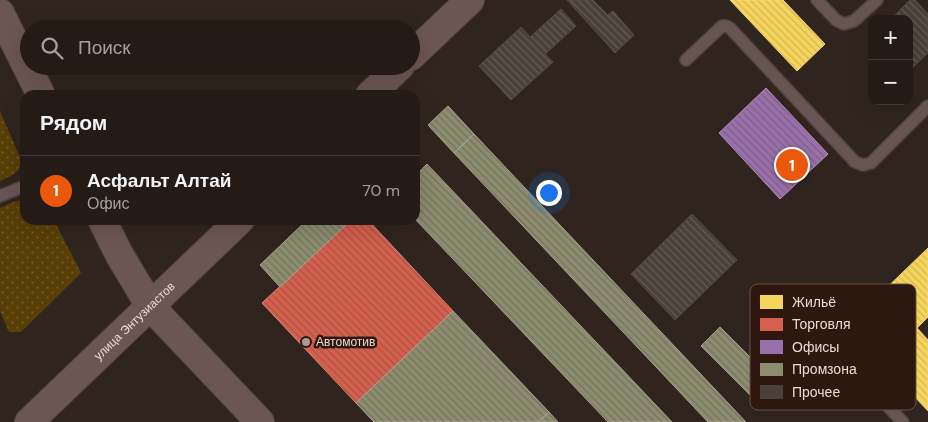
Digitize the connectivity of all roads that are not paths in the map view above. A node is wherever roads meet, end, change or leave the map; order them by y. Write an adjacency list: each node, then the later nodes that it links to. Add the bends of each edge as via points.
1 (470, 0): 5 (street)
2 (817, 0): 3 (lane, via 844,24 854,21)
3 (877, 0)
4 (0, 13): 6 (street)
5 (420, 47)
6 (20, 54)
7 (686, 60): 12 (lane, via 722,26 730,28 855,162 863,165 870,163)
8 (30, 75): 10 (street)
9 (391, 75): 11 (street)
10 (38, 90)
11 (375, 90)
12 (928, 106)
13 (20, 188): 14 (lane)
14 (0, 196)
15 (104, 225): 17 (street)
16 (235, 225): 17 (street, улица Энтузиастов)
17 (150, 306): 19 (street, улица Энтузиастов); 20 (street)
18 (891, 410): 21 (lane)
19 (29, 422)
20 (260, 422)
21 (903, 422)

